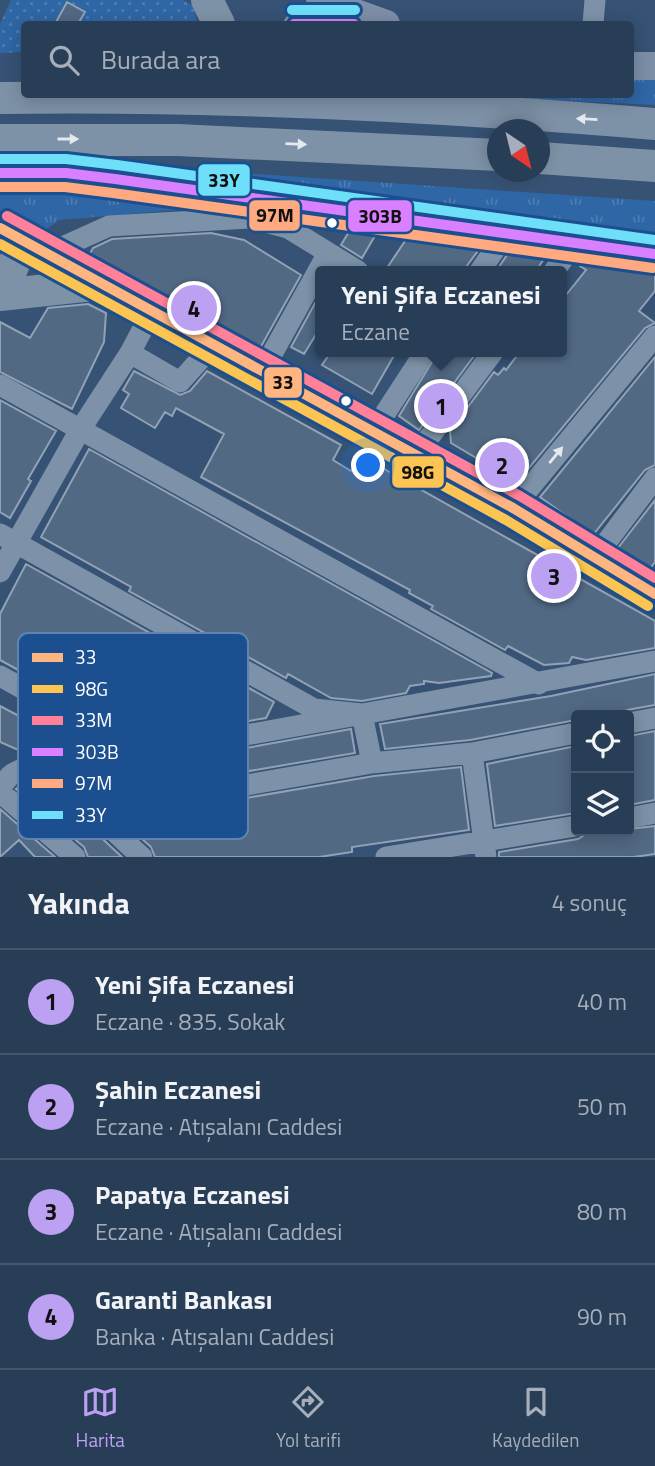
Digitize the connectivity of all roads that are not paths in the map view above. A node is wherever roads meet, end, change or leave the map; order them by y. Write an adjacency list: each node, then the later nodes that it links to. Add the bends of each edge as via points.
1 (207, 0): 4 (highway)
2 (320, 0): 5 (main road)
3 (595, 0): 6 (street)
4 (218, 21)
5 (378, 21)
6 (593, 21)
7 (634, 66): 8 (main road)
8 (655, 66)
9 (21, 87): 10 (highway)
10 (0, 90)
11 (0, 98): 12 (highway, one-way to 11)
12 (21, 98)
13 (185, 98): 14 (highway, one-way to 13)
14 (655, 124)
15 (0, 139): 16 (highway, one-way to 16, via 178,140)
16 (487, 154)
17 (550, 159): 18 (highway)
18 (655, 166)
19 (0, 173): 20 (highway, via 66,173)
20 (506, 233): 22 (highway); 27 (street)
21 (23, 241): 23 (street, via 109,226 249,218 289,228); 30 (highway, via 11,271); 31 (main road)
22 (576, 242): 24 (highway); 28 (street)
23 (328, 253): 25 (street); 26 (street)
24 (655, 254)
25 (321, 266)
26 (350, 266)
27 (483, 266)
28 (558, 266)
29 (315, 276): 39 (street)
30 (0, 278)
31 (102, 284): 32 (highway); 33 (main road)
32 (0, 295)
33 (152, 311): 35 (main road); 36 (street)
34 (655, 336): 45 (street, one-way to 34)
35 (214, 344): 36 (street, via 180,382); 39 (main road)
36 (130, 354): 41 (street)
37 (422, 357): 42 (street)
38 (490, 357): 43 (street)
39 (262, 372): 42 (main road)
40 (0, 385): 41 (street)
41 (80, 430): 46 (street); 54 (street)
42 (373, 432): 43 (main road)
43 (416, 455): 45 (main road)
44 (655, 478): 47 (street)
45 (513, 508): 47 (main road)
46 (8, 538): 48 (street); 50 (street)
47 (596, 556): 49 (main road)
48 (0, 572)
49 (651, 584)
50 (178, 633)
51 (655, 661): 54 (street)
52 (248, 672): 56 (street, via 314,709)
53 (0, 676): 55 (street)
54 (540, 684): 56 (street)
55 (18, 686)
56 (362, 714): 60 (street); 62 (street)
57 (655, 718): 58 (street)
58 (634, 722)
59 (571, 734): 61 (street)
60 (248, 735)
61 (472, 753): 62 (street); 72 (street)
62 (372, 763): 64 (street)
63 (18, 771): 65 (street, via 9,774)
64 (248, 785)
65 (0, 790): 66 (street)
66 (18, 806)
67 (655, 813): 68 (street)
68 (634, 817)
69 (571, 827): 72 (street)
70 (55, 839): 73 (street)
71 (122, 839): 74 (street)
72 (485, 849): 75 (street)
73 (75, 857)
74 (142, 857)
75 (386, 857)

